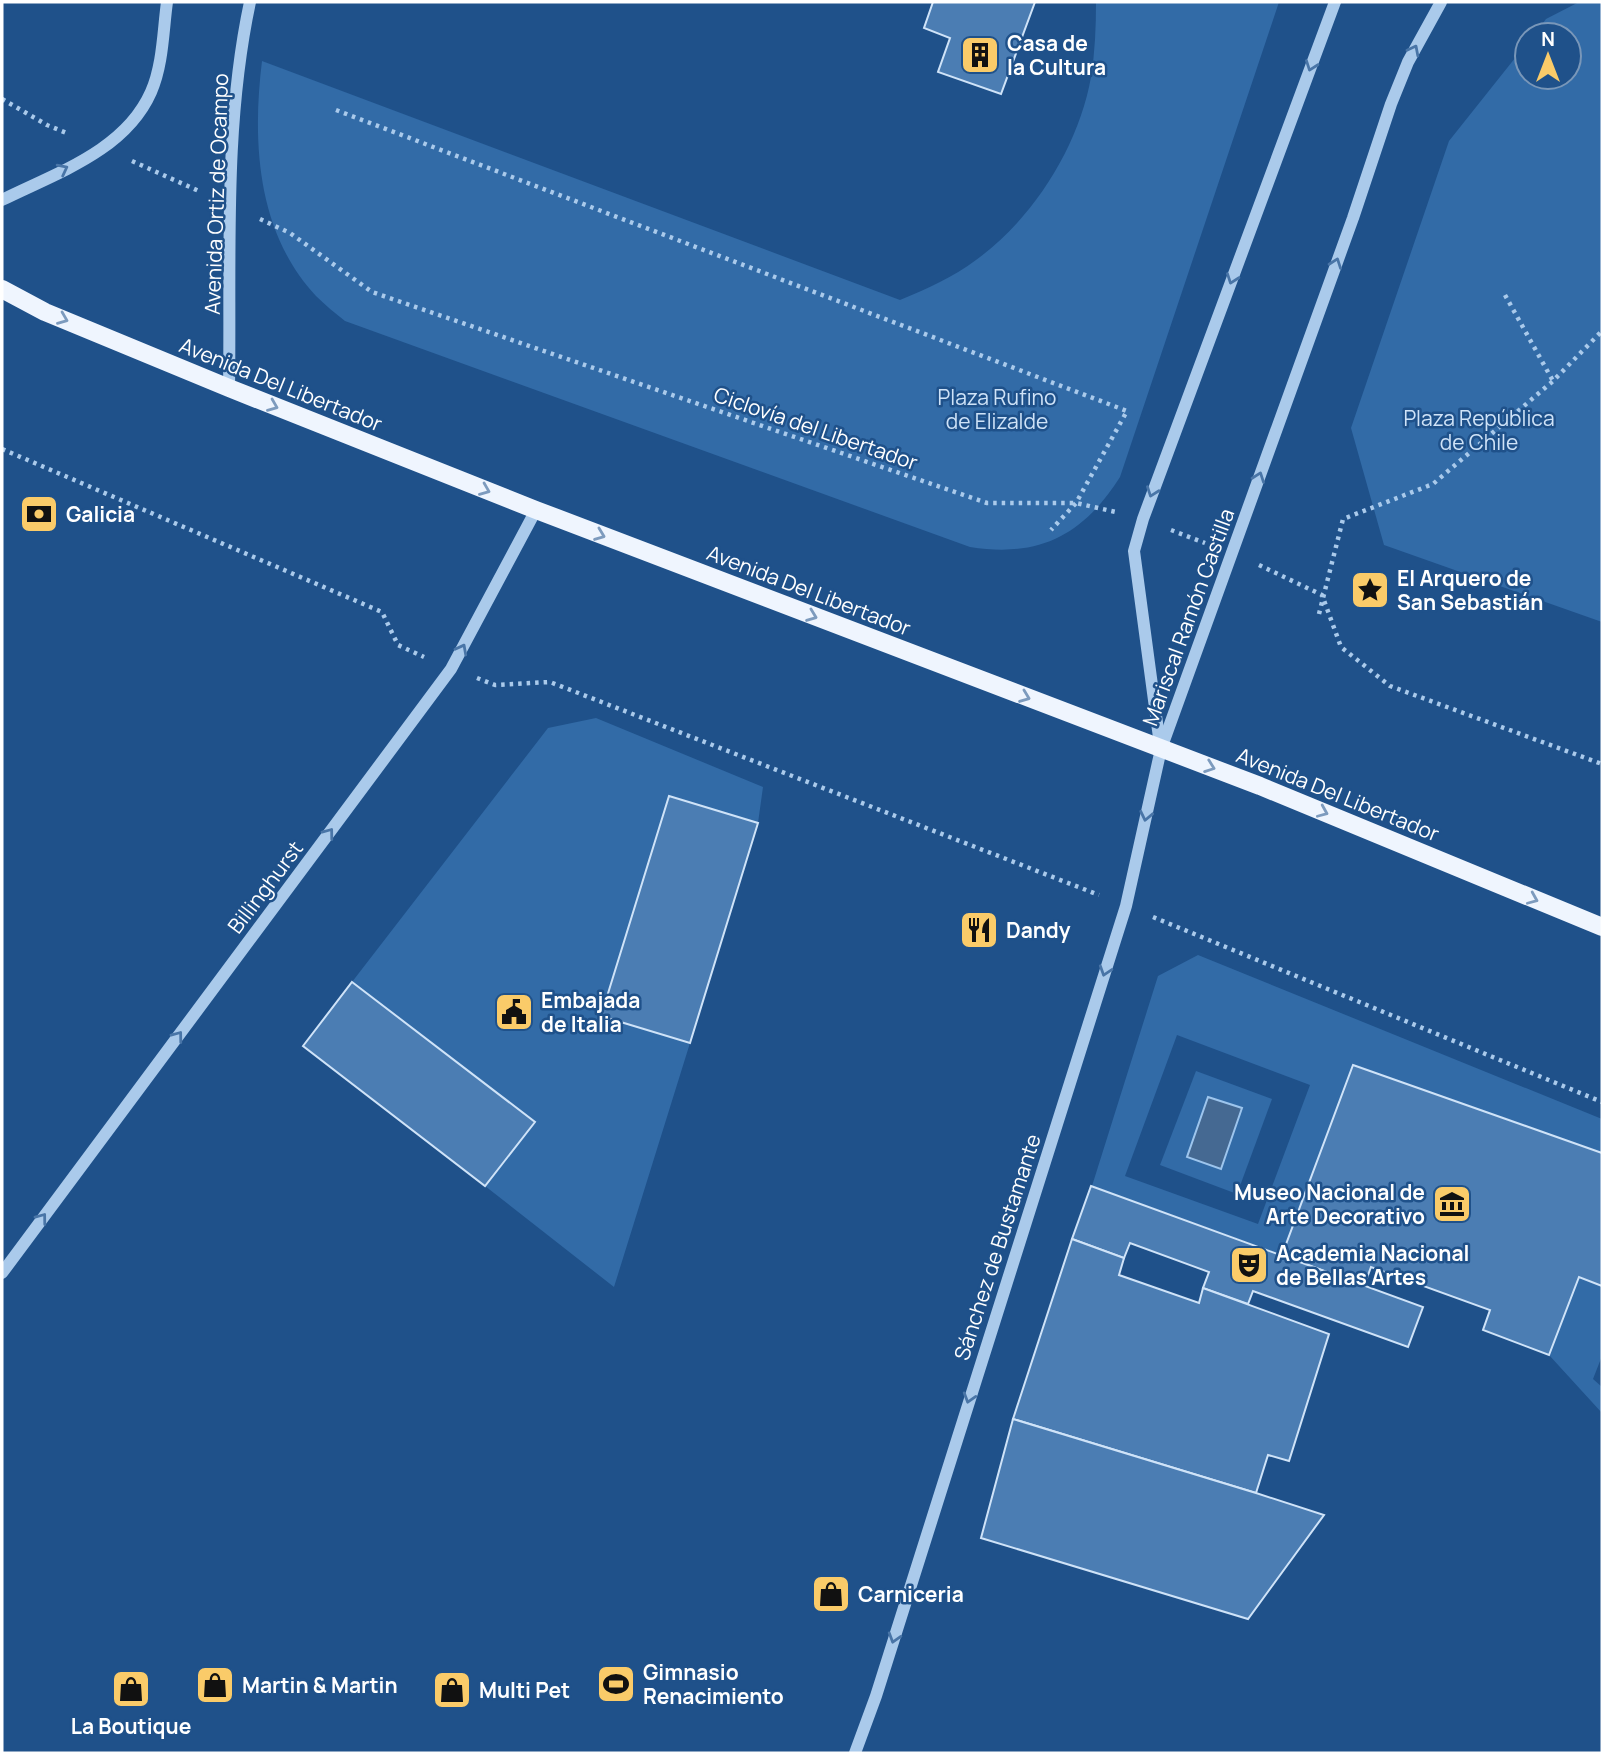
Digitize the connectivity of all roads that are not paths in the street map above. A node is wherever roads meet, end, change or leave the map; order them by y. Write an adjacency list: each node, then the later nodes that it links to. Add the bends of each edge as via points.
1 (167, 2): 5 (street, one-way to 1, via 103,149 132,123 151,91 160,60)
2 (250, 2): 7 (street, Avenida Ortiz de Ocampo, via 237,80)
3 (1335, 2): 9 (street, Mariscal Ramón Castilla, one-way to 9, via 1134,551)
4 (1441, 2): 9 (street, Mariscal Ramón Castilla, one-way to 4, via 1391,104)
5 (2, 200)
6 (2, 289): 7 (main road, Avenida Del Libertador, one-way to 7, via 45,312)
7 (229, 388): 8 (main road, Avenida Del Libertador, one-way to 8)
8 (536, 510): 9 (main road, Avenida Del Libertador, one-way to 9); 11 (street, Billinghurst, one-way to 8, via 451,669)
9 (1161, 749): 10 (main road, Avenida Del Libertador, one-way to 10); 12 (street, Sánchez de Bustamante, one-way to 12, via 1126,906)
10 (1602, 927)
11 (2, 1273)
12 (855, 1753)

